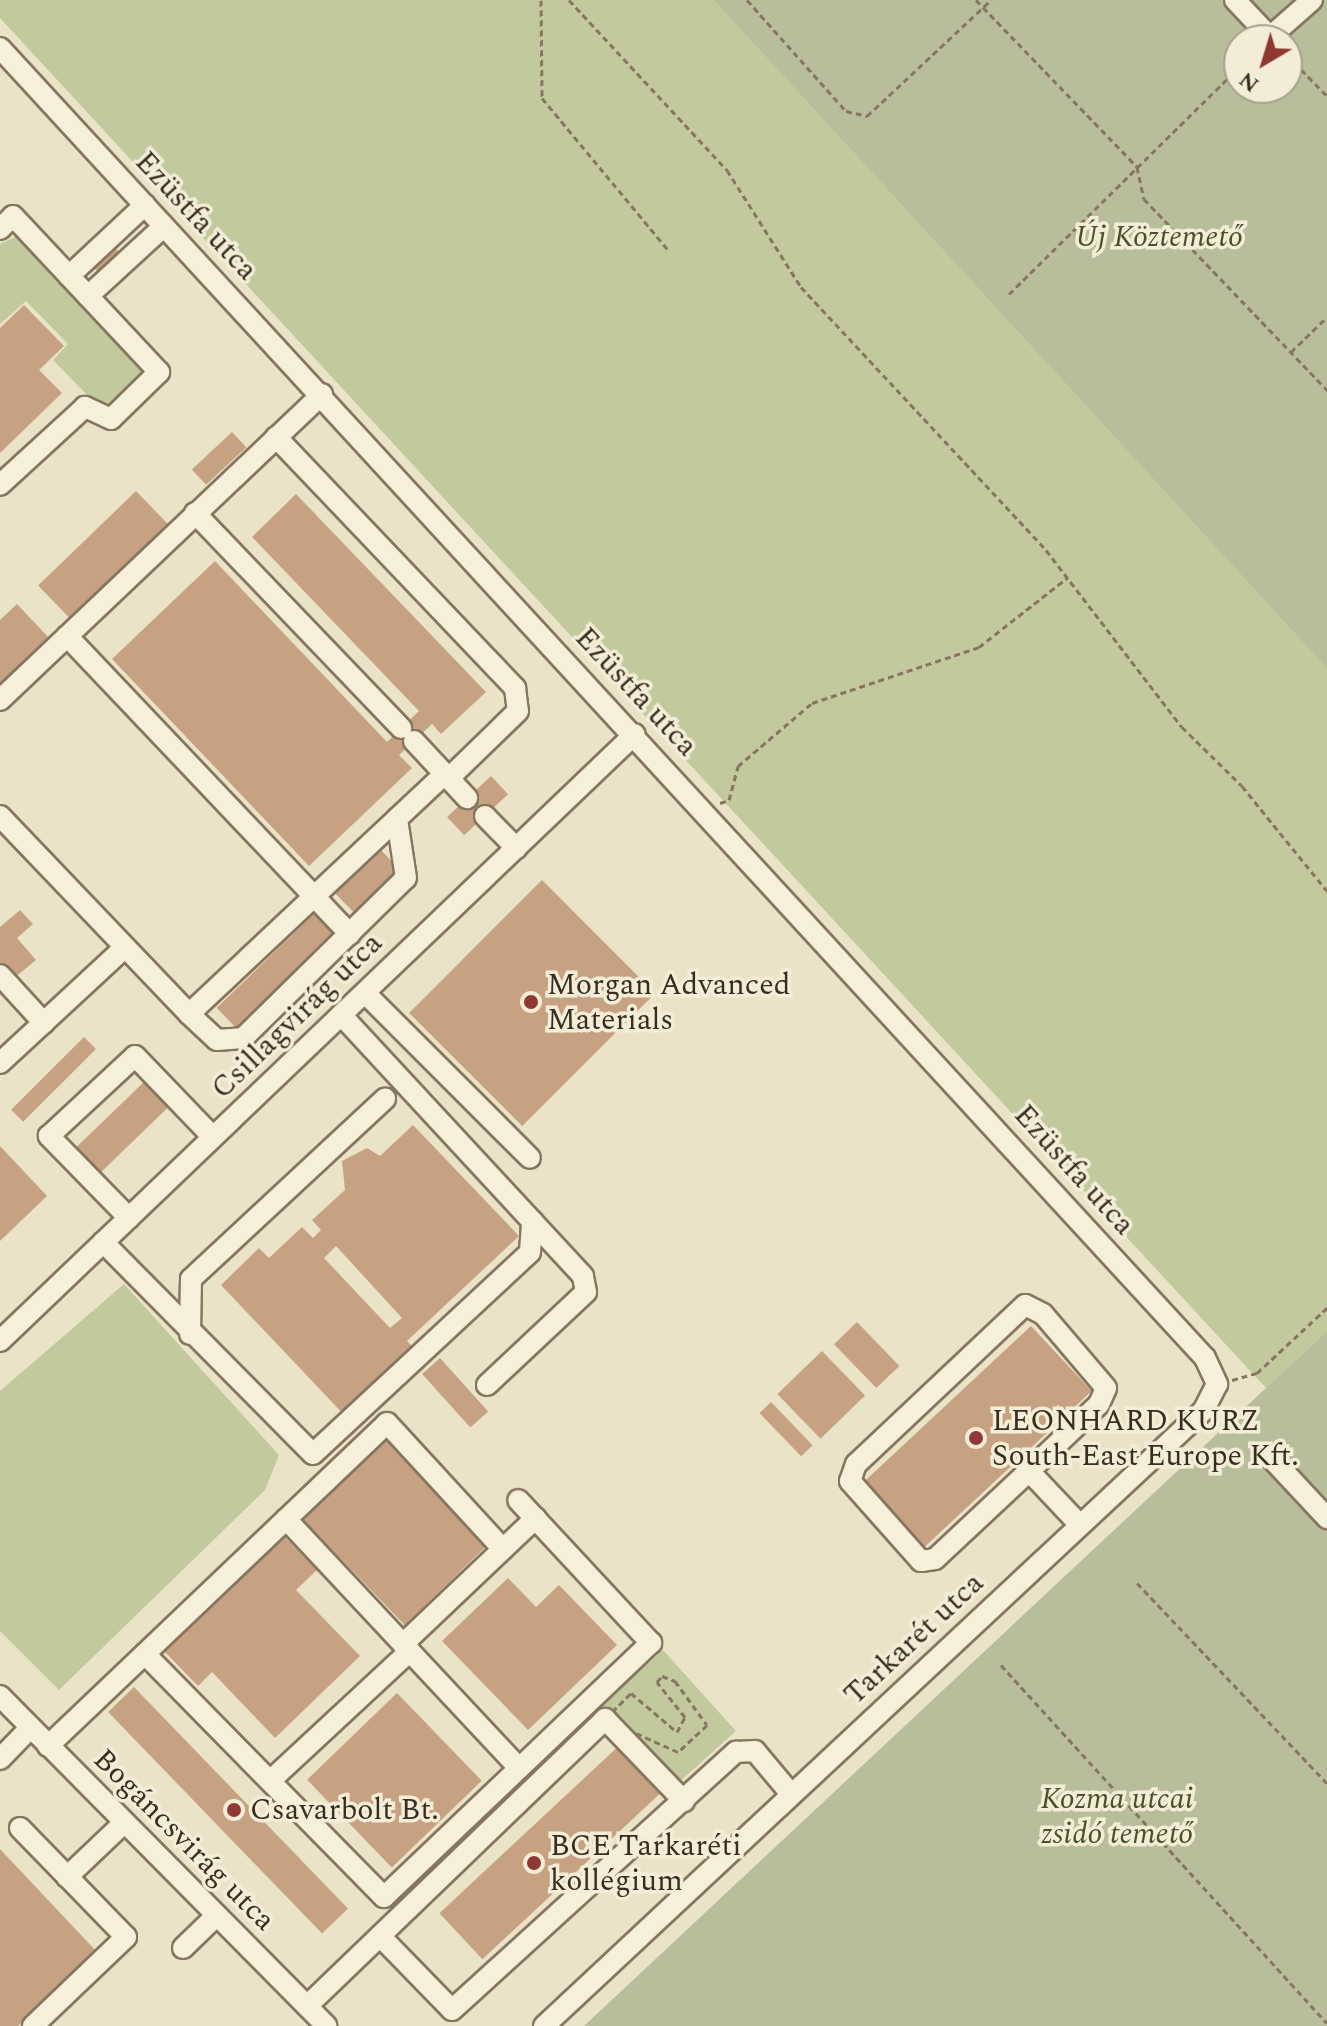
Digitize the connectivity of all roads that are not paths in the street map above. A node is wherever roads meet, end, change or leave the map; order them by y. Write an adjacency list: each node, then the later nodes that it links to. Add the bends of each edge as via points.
1 (1235, 0): 2 (street, via 1270,37)
2 (1312, 0)
3 (2, 56): 4 (street, Ezüstfa utca)
4 (145, 205): 5 (street, Ezüstfa utca); 7 (street)
5 (164, 226): 8 (street); 9 (street, Ezüstfa utca)
6 (0, 229): 7 (street, via 13,216)
7 (69, 276): 8 (street)
8 (88, 296): 11 (street, via 159,372 111,419 85,407)
9 (322, 394): 10 (street); 15 (street, Ezüstfa utca)
10 (276, 437): 12 (street); 16 (street, via 515,688 518,711)
11 (0, 485)
12 (195, 513): 13 (street); 16 (street)
13 (67, 636): 14 (street); 22 (street)
14 (0, 700)
15 (635, 734): 21 (street, Csillagvirág utca); 39 (street, Ezüstfa utca, via 1205,1358)
16 (447, 776): 17 (street); 20 (street)
17 (467, 798)
18 (0, 816): 24 (street)
19 (485, 816): 21 (street)
20 (397, 819): 22 (street); 23 (street, via 408,873)
21 (516, 848): 26 (street, Csillagvirág utca)
22 (315, 896): 23 (street); 27 (street)
23 (350, 934): 27 (street, via 243,1038 217,1040)
24 (124, 948): 27 (street); 29 (street)
25 (0, 975): 29 (street)
26 (365, 993): 28 (street, Csillagvirág utca); 33 (street)
27 (189, 1014)
28 (341, 1015): 32 (street, Csillagvirág utca); 35 (street)
29 (44, 1023): 30 (street)
30 (0, 1063)
31 (385, 1099): 37 (street, via 191,1279)
32 (213, 1137): 34 (street, Csillagvirág utca); 34 (street, via 135,1056 49,1136)
33 (530, 1158)
34 (129, 1218): 36 (street, Csillagvirág utca)
35 (532, 1221): 37 (street, via 530,1252 318,1453 301,1449); 40 (street, via 583,1276 586,1292)
36 (103, 1242): 37 (street); 38 (street, Csillagvirág utca)
37 (190, 1334)
38 (0, 1341)
39 (1217, 1384): 47 (street, Tarkarét utca, via 1204,1410)
40 (487, 1385)
41 (1272, 1459): 45 (street)
42 (1029, 1471): 42 (street, via 926,1562 850,1481 856,1464 1025,1305 1043,1314 1106,1388 1099,1404); 47 (street)
43 (518, 1500): 44 (street)
44 (536, 1518): 48 (street); 55 (street, via 651,1643)
45 (1327, 1518)
46 (286, 1519): 48 (street, via 387,1423); 49 (street); 50 (street)
47 (1080, 1525): 57 (street, Tarkarét utca)
48 (503, 1549): 49 (street)
49 (406, 1648): 55 (street); 56 (street)
50 (145, 1654): 53 (street); 56 (street)
51 (0, 1696): 52 (street, Bogáncsvirág utca)
52 (30, 1728): 53 (street, Bogáncsvirág utca); 54 (street)
53 (48, 1746): 59 (street, Bogáncsvirág utca)
54 (0, 1759)
55 (519, 1768): 56 (street, via 384,1897)
56 (270, 1781)
57 (791, 1794): 58 (street, via 755,1751 743,1749); 68 (street, Tarkarét utca)
58 (684, 1801): 63 (street, via 452,2010); 63 (street, via 605,1719)
59 (124, 1823): 61 (street); 62 (street, Bogáncsvirág utca)
60 (20, 1828): 61 (street)
61 (67, 1877): 66 (street, via 126,1937)
62 (216, 1916): 64 (street); 65 (street, Bogáncsvirág utca)
63 (380, 1936): 65 (street)
64 (183, 1948)
65 (307, 2006): 67 (street, Bogáncsvirág utca)
66 (33, 2026)
67 (326, 2026)
68 (544, 2026)

